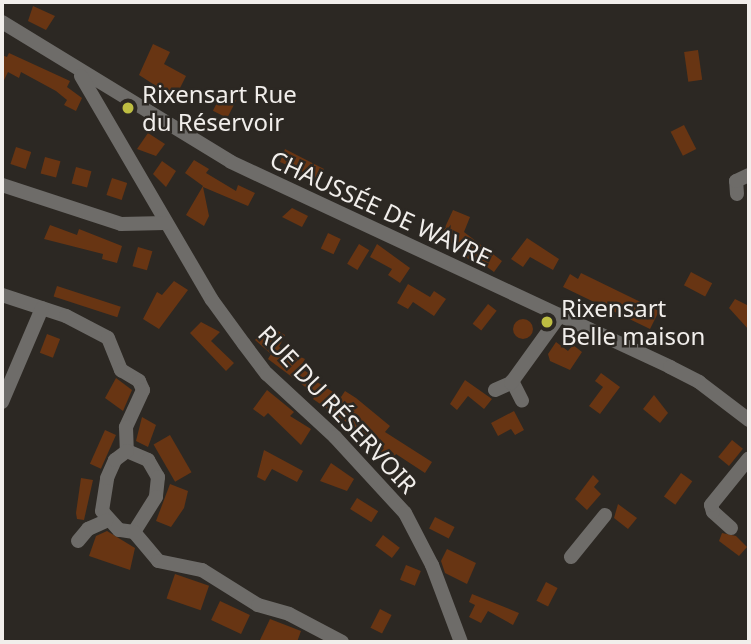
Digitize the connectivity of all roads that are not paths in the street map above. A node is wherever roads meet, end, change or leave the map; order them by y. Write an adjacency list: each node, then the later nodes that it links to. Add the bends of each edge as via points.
1 (2, 22): 2 (street, CHAUSSÉE DE WAVRE)
2 (78, 72): 6 (street, RUE DU RÉSERVOIR); 9 (street, CHAUSSÉE DE WAVRE, via 253,174)
3 (749, 175): 5 (street, via 736,181)
4 (2, 185): 6 (street, via 121,224)
5 (737, 194)
6 (166, 223): 24 (street, RUE DU RÉSERVOIR, via 212,300 267,374 335,437 405,513 432,565)
7 (2, 295): 8 (street)
8 (42, 309): 13 (street); 15 (street, via 108,338 121,370 139,381 143,390 126,426)
9 (560, 315): 10 (street); 14 (street, CHAUSSÉE DE WAVRE, via 699,382)
10 (512, 381): 11 (street); 12 (street)
11 (495, 390)
12 (522, 401)
13 (2, 402)
14 (749, 420)
15 (127, 451): 18 (street, via 115,460 101,497); 20 (street, via 148,460 158,477 156,497)
16 (749, 458): 19 (street, via 711,505)
17 (605, 515): 22 (street)
18 (106, 521): 20 (street, via 119,530); 21 (street, via 88,529)
19 (732, 528)
20 (134, 532): 23 (street, via 158,561 202,570 258,605 289,614)
21 (78, 541)
22 (570, 558)
23 (342, 642)
24 (461, 642)

